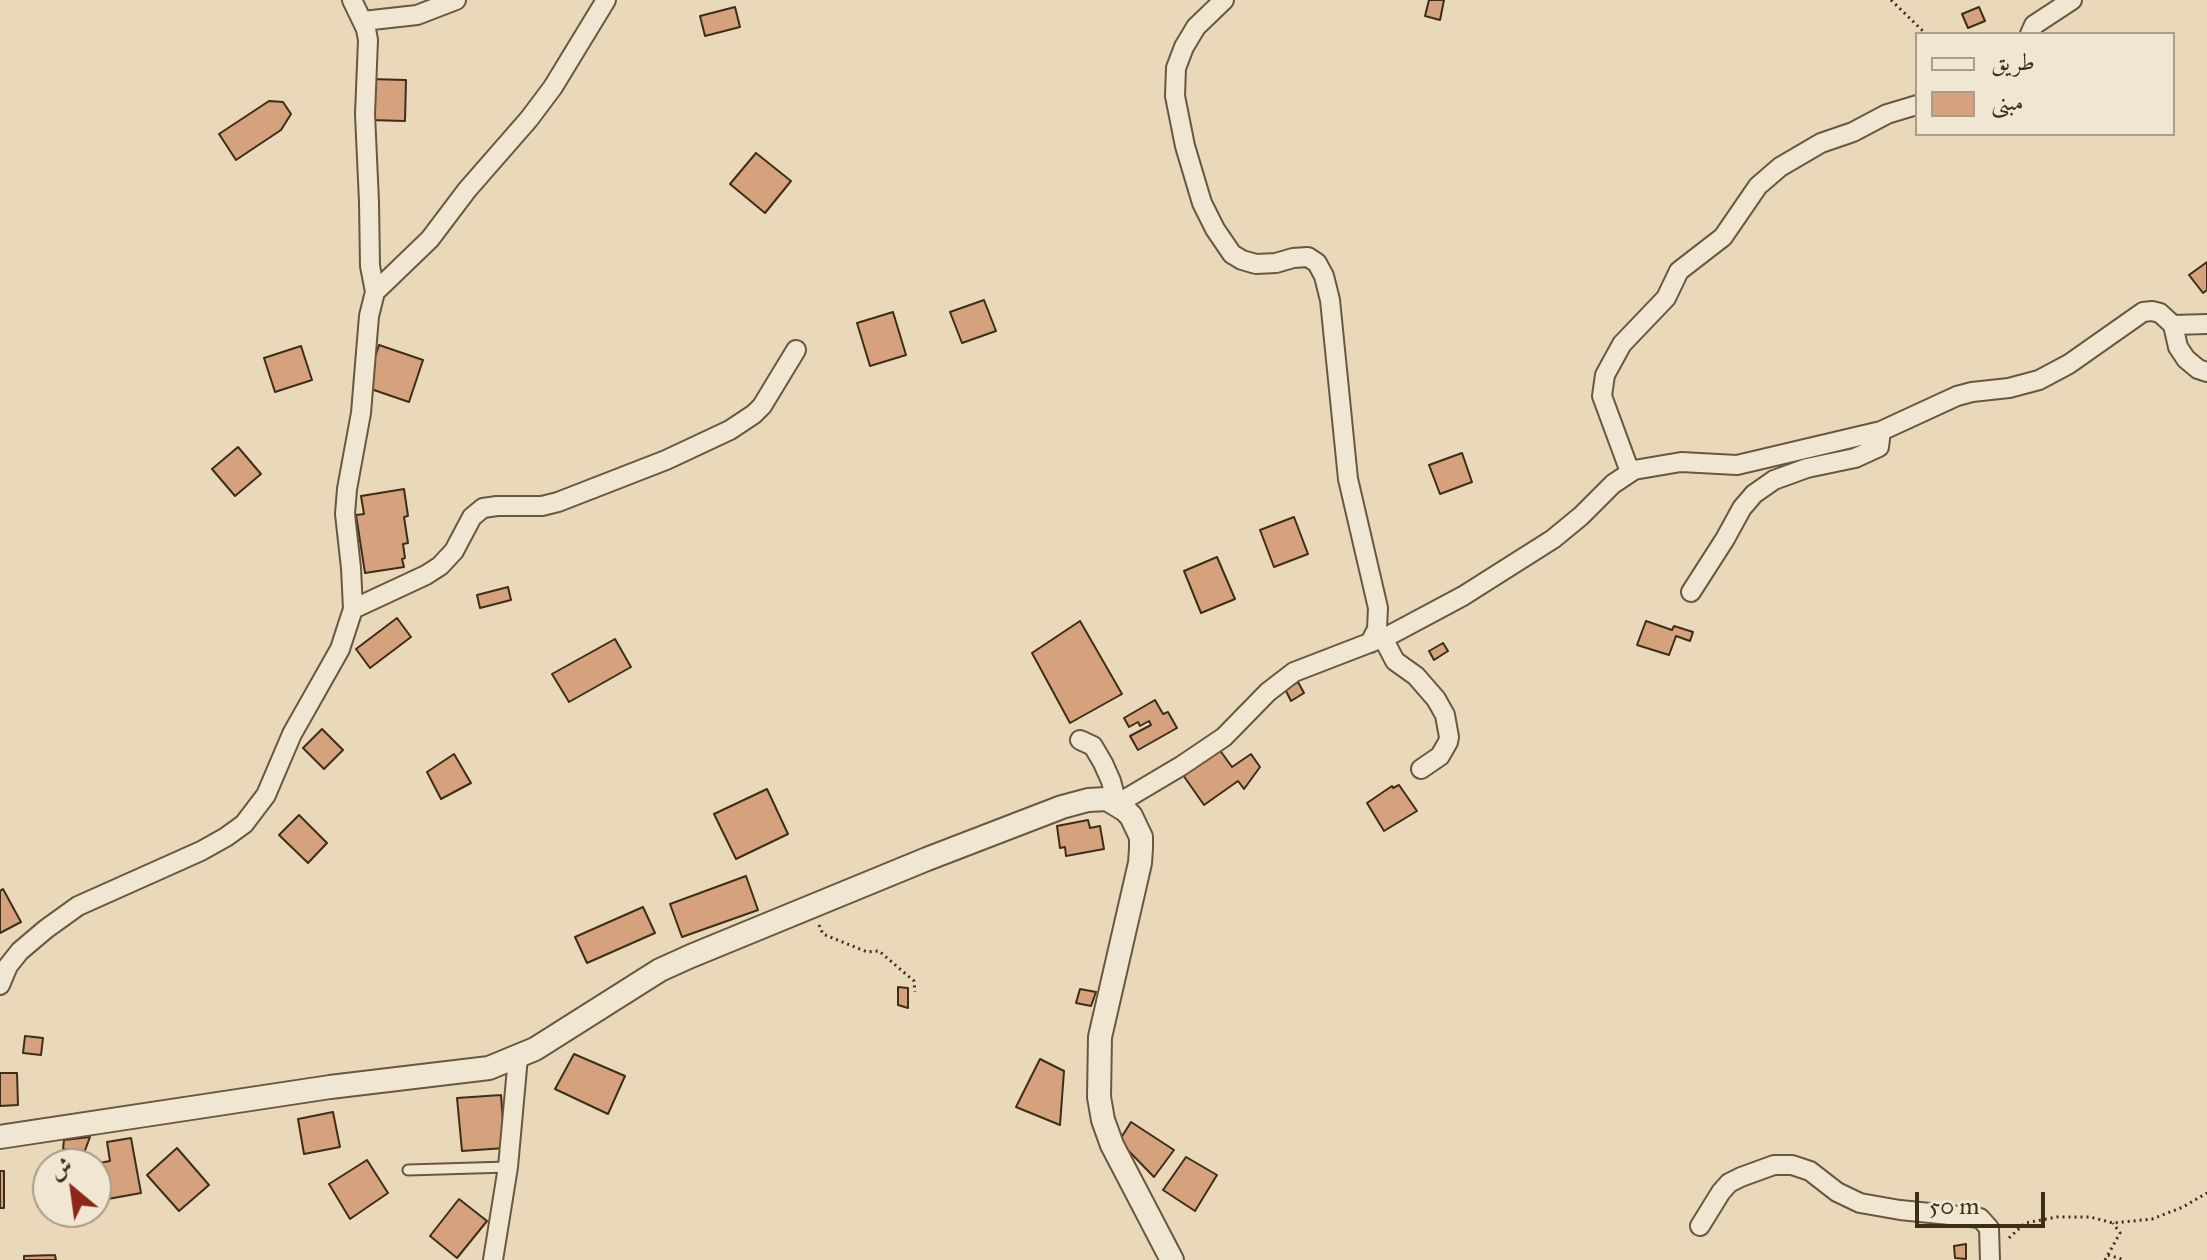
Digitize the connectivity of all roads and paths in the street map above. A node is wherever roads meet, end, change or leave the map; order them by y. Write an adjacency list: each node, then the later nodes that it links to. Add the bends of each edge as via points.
1 (352, 0): 7 (street)
2 (456, 0): 7 (street, via 417,15)
3 (606, 0): 11 (street, via 529,119 430,239)
4 (1224, 0): 20 (street, via 1196,27 1176,68 1175,96 1185,146 1208,217 1232,254 1256,264 1308,257 1324,276 1348,479 1379,618)
5 (1891, 0): 8 (path)
6 (2072, 0): 9 (street)
7 (363, 21): 11 (street, via 368,40 365,114)
8 (1924, 32)
9 (2031, 32)
10 (1915, 106): 17 (street, via 1821,143 1780,167 1758,186 1723,237 1679,271 1666,298 1622,344 1605,375 1602,396)
11 (375, 292): 19 (street, via 345,514)
12 (2207, 324): 13 (street)
13 (2173, 325): 15 (street, via 2186,359); 16 (street, via 2160,313 2143,312 2039,380 1957,396)
14 (796, 350): 19 (street, via 762,406 730,430 558,502 483,508 440,566)
15 (2207, 372)
16 (1881, 431): 17 (street, via 1737,465 1681,462); 18 (street, via 1879,447 1765,485 1747,501)
17 (1630, 472): 20 (street, via 1553,539 1463,596)
18 (1691, 592)
19 (353, 609): 25 (street, via 340,649 292,734 266,795 244,824 201,851 78,906 20,951)
20 (1376, 640): 22 (street, via 1416,676 1445,715 1448,742 1440,756); 23 (street, via 1294,672 1224,737)
21 (1080, 740): 23 (street, via 1093,746 1103,763)
22 (1421, 769)
23 (1117, 804): 24 (street, via 1107,799 1076,802); 37 (street, via 1137,825 1141,848 1100,1037 1099,1097 1112,1145)
24 (813, 906): 26 (path, via 823,934 867,952 879,951 914,981); 27 (street, via 660,970)
25 (0, 985)
26 (915, 992)
27 (518, 1057): 28 (street, via 473,1071); 29 (street)
28 (0, 1137)
29 (508, 1167): 30 (lane); 36 (street)
30 (408, 1170)
31 (2207, 1193): 32 (path, via 2152,1219)
32 (2113, 1223): 34 (path, via 2090,1217 2025,1223); 35 (path, via 2120,1233)
33 (1700, 1226): 34 (street, via 1729,1183 1774,1165 1792,1165 1860,1203 1980,1218 1989,1228)
34 (1990, 1254)
35 (2108, 1255): 38 (path); 39 (path)
36 (493, 1260)
37 (1172, 1260)
38 (2105, 1260)
39 (2125, 1260)

